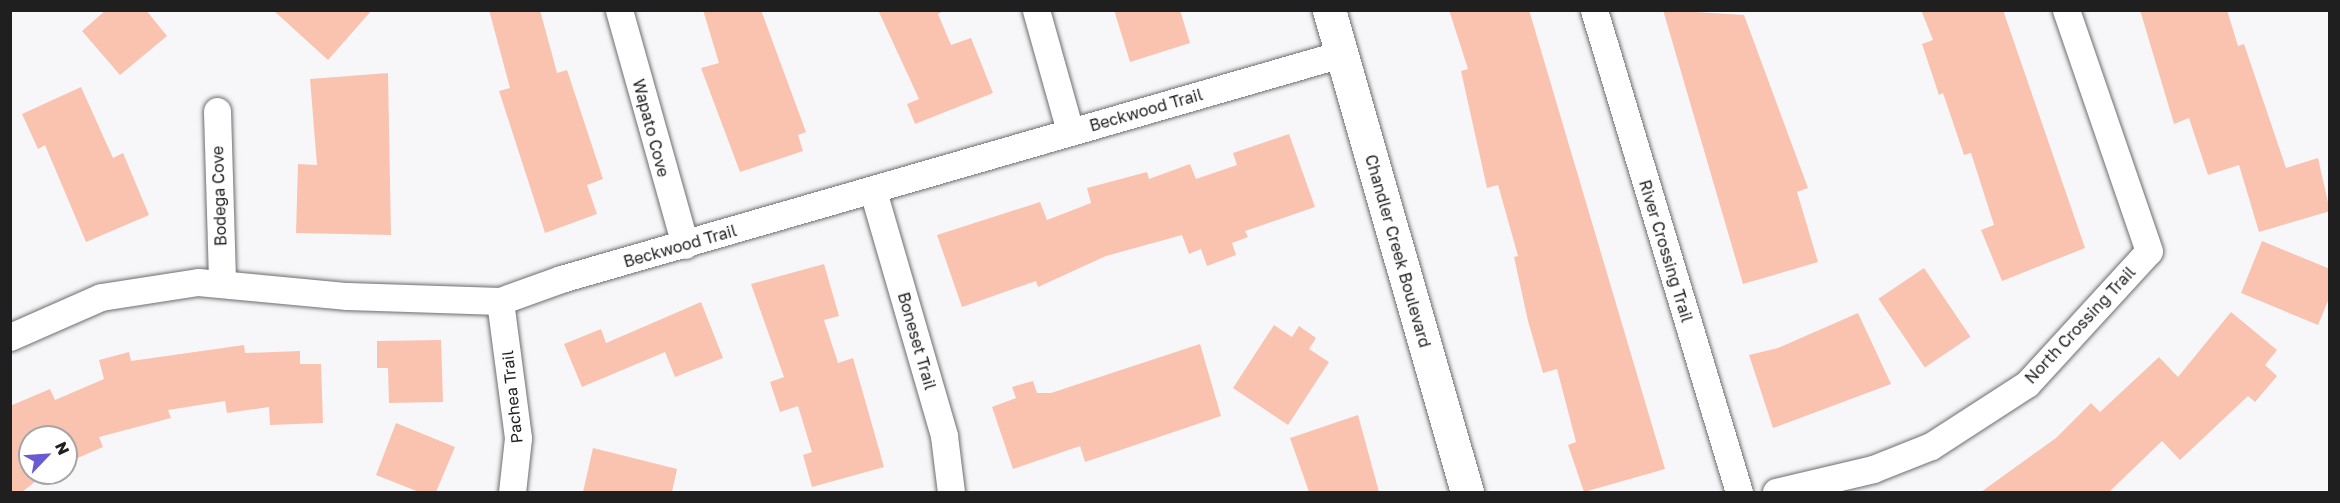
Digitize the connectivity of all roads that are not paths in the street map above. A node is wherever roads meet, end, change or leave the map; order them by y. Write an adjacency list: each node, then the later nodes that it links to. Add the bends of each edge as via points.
1 (619, 10): 10 (street, Wapato Cove)
2 (1036, 10): 8 (street)
3 (1329, 10): 6 (street, Chandler Creek Boulevard)
4 (1594, 10): 17 (street, River Crossing Trail)
5 (2066, 10): 18 (street, North Crossing Trail, via 2149,251 2027,384 2008,397 1931,446 1873,469)
6 (1341, 54): 8 (street, Beckwood Trail); 16 (street, Chandler Creek Boulevard)
7 (217, 111): 11 (street, Bodega Cove)
8 (1070, 131): 9 (street, Beckwood Trail)
9 (873, 191): 10 (street, Beckwood Trail); 15 (street, Boneset Trail, via 944,436)
10 (685, 245): 12 (street, Beckwood Trail)
11 (222, 282): 12 (street, Beckwood Trail, via 347,296); 13 (street, Beckwood Trail, via 149,286 101,297)
12 (500, 301): 14 (street, Pachea Trail, via 518,438)
13 (10, 337)
14 (512, 492)
15 (951, 492)
16 (1467, 492)
17 (1739, 492)
18 (1776, 492)

